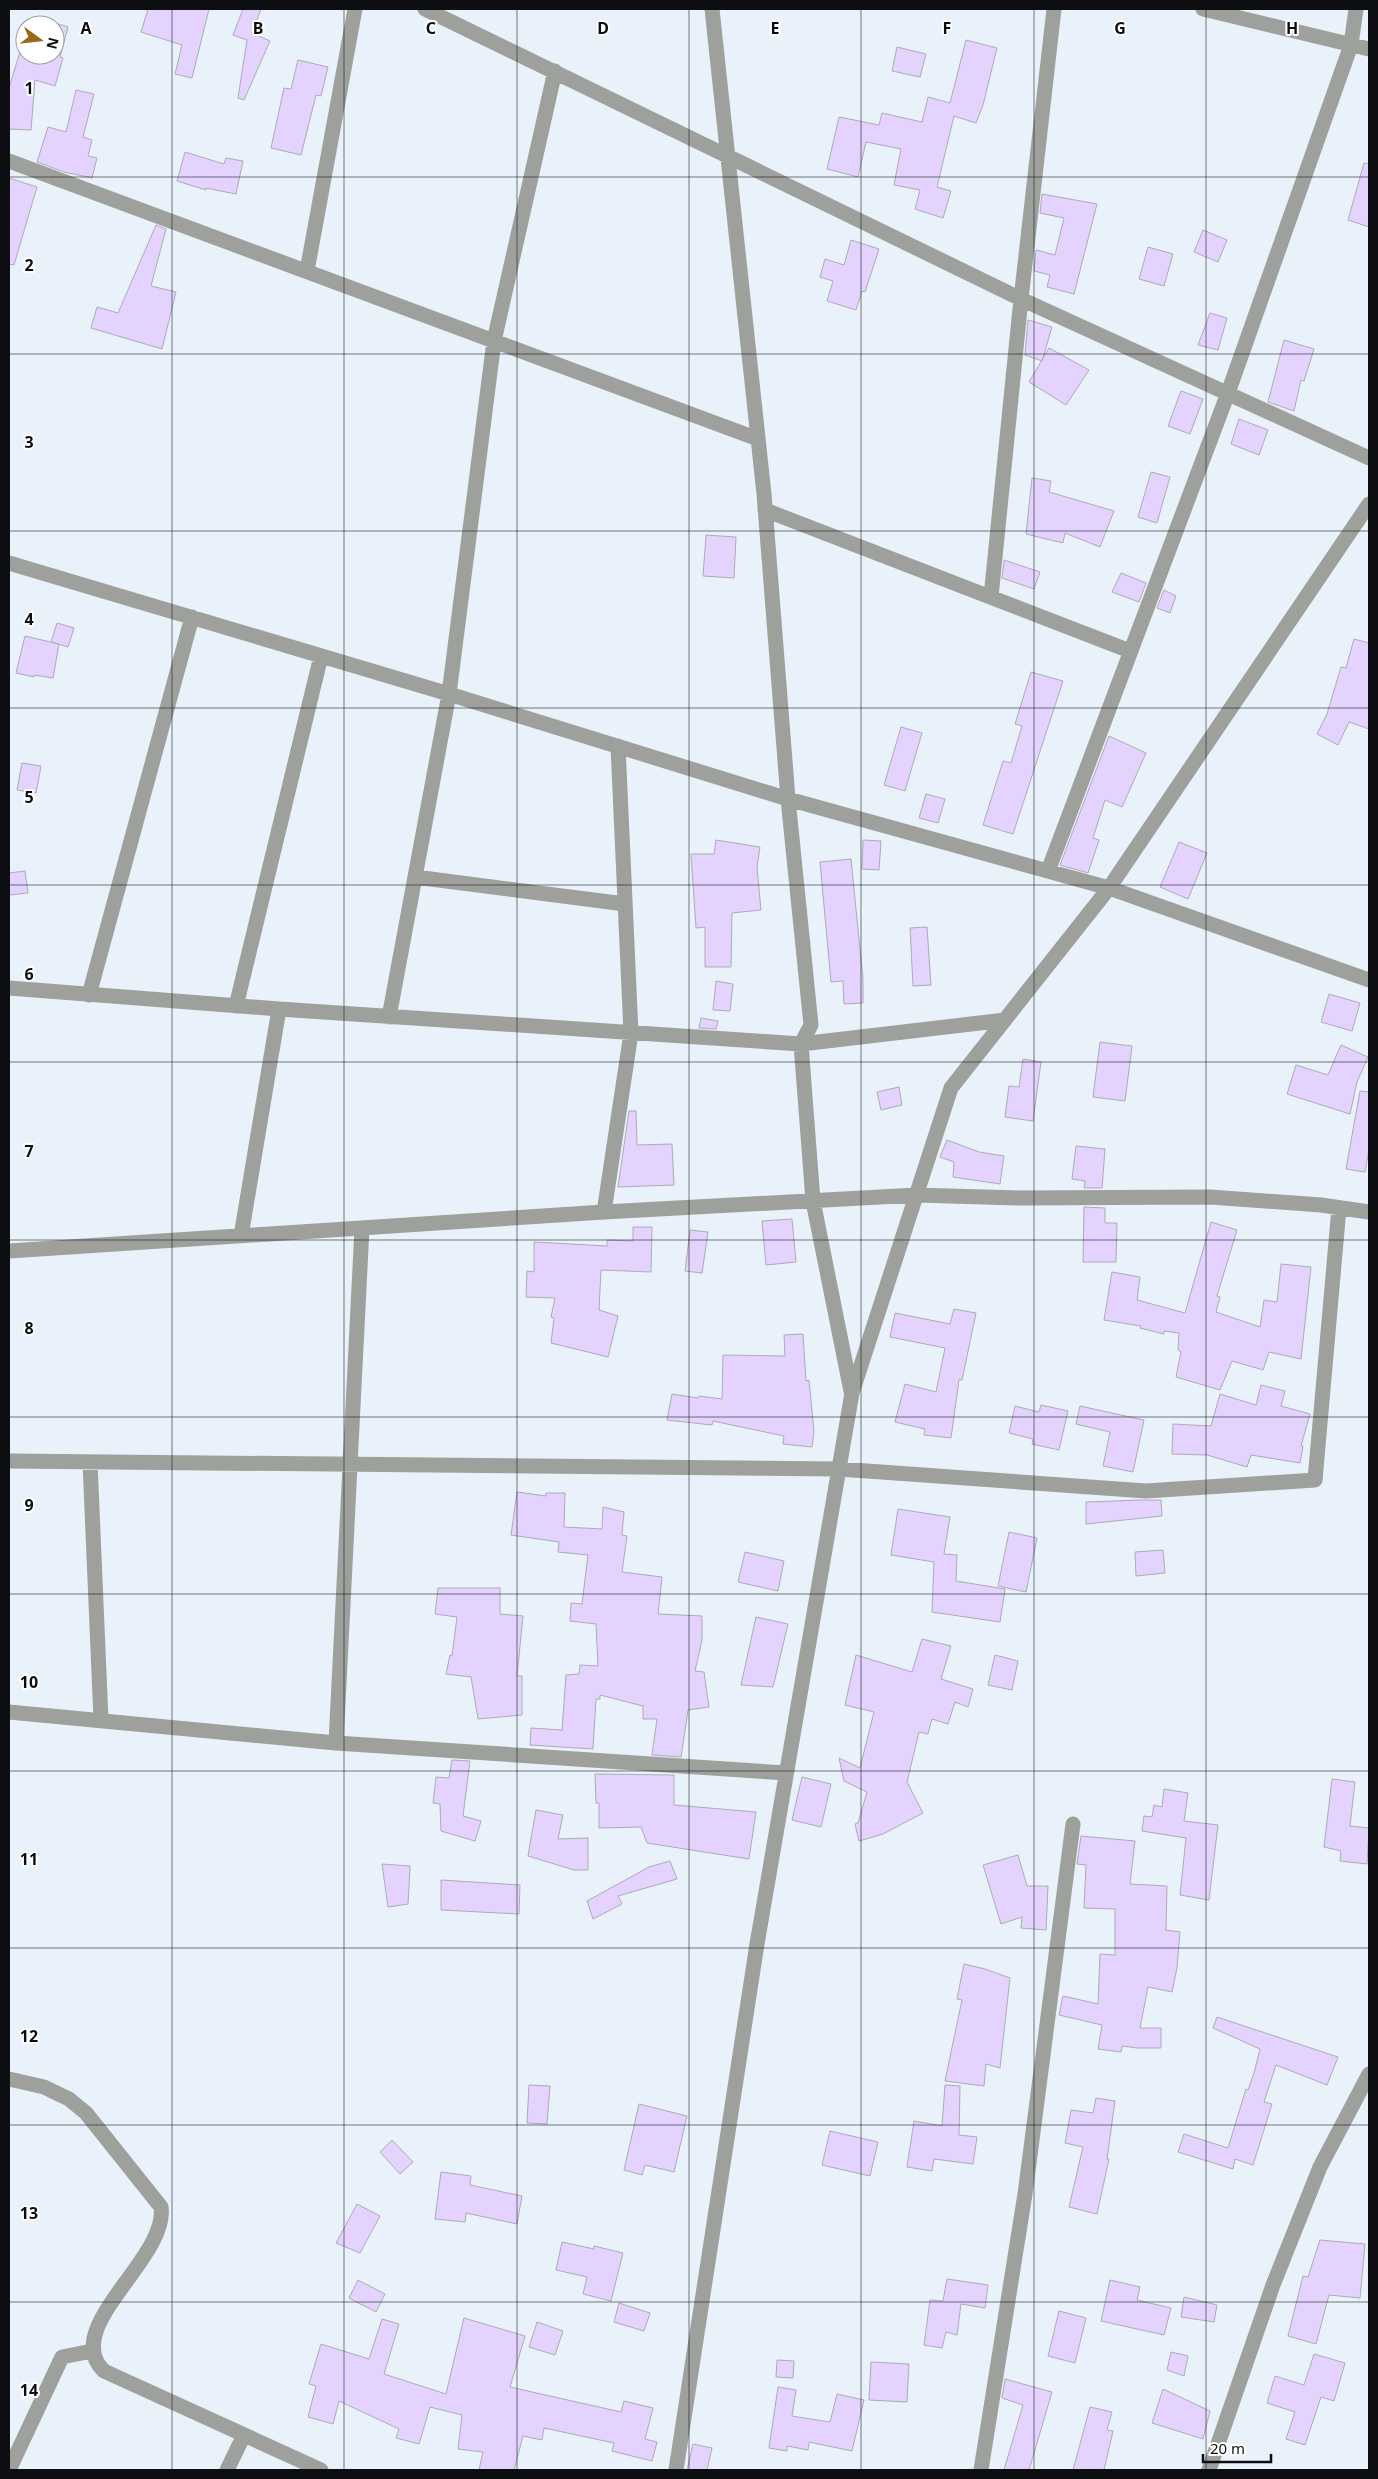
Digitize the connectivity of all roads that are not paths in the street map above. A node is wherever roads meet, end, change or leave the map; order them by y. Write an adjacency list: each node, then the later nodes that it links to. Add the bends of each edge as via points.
1 (355, 9): 12 (street)
2 (425, 9): 9 (street)
3 (712, 9): 10 (street)
4 (1054, 9): 13 (street)
5 (1203, 9): 7 (street)
6 (1356, 9): 7 (street)
7 (1351, 45): 8 (street); 15 (street)
8 (1369, 49)
9 (555, 71): 10 (street); 14 (street)
10 (729, 156): 13 (street); 16 (street)
11 (9, 161): 12 (street)
12 (307, 271): 14 (street)
13 (1021, 299): 15 (street); 21 (street)
14 (494, 341): 16 (street); 25 (street)
15 (1228, 393): 17 (street); 23 (street)
16 (758, 438): 19 (street)
17 (1369, 458)
18 (1369, 504): 30 (street)
19 (765, 510): 21 (street); 27 (street)
20 (9, 563): 22 (street)
21 (991, 598): 23 (street)
22 (192, 617): 24 (street); 34 (street)
23 (1130, 651): 28 (street)
24 (321, 656): 25 (street); 35 (street)
25 (450, 694): 26 (street); 29 (street)
26 (618, 746): 27 (street); 31 (street)
27 (788, 799): 28 (street); 40 (street, via 811,1025)
28 (1048, 871): 30 (street)
29 (415, 877): 31 (street); 37 (street)
30 (1109, 888): 32 (street); 38 (street)
31 (625, 904): 39 (street)
32 (1369, 980)
33 (9, 988): 34 (street)
34 (89, 994): 35 (street)
35 (236, 1006): 36 (street)
36 (279, 1009): 37 (street); 47 (street)
37 (389, 1017): 39 (street)
38 (1005, 1020): 40 (street); 41 (street, via 951,1088)
39 (630, 1033): 40 (street); 44 (street)
40 (801, 1044): 42 (street)
41 (916, 1196): 42 (street); 43 (street, via 1210,1197); 49 (street)
42 (813, 1201): 44 (street); 49 (street)
43 (1339, 1208): 45 (street); 53 (street, via 1315,1480 1146,1491)
44 (604, 1212): 46 (street)
45 (1369, 1212)
46 (362, 1228): 47 (street); 52 (street)
47 (242, 1236): 48 (street)
48 (9, 1251)
49 (852, 1393): 53 (street)
50 (9, 1461): 51 (street)
51 (90, 1462): 52 (street); 55 (street)
52 (351, 1465): 53 (street); 56 (street)
53 (839, 1470): 57 (street)
54 (9, 1712): 55 (street)
55 (101, 1720): 56 (street)
56 (336, 1743): 57 (street)
57 (786, 1774): 66 (street)
58 (1072, 1824): 67 (street, via 1025,2194)
59 (1369, 2074): 68 (street, via 1320,2167 1284,2258)
60 (9, 2079): 61 (street, via 44,2087 80,2108 161,2207 163,2218 160,2228 96,2328)
61 (92, 2351): 62 (street, via 96,2363 104,2371); 63 (street, via 62,2356)
62 (244, 2435): 64 (street); 65 (street)
63 (10, 2470)
64 (227, 2470)
65 (321, 2470)
66 (676, 2470)
67 (981, 2470)
68 (1209, 2470)

